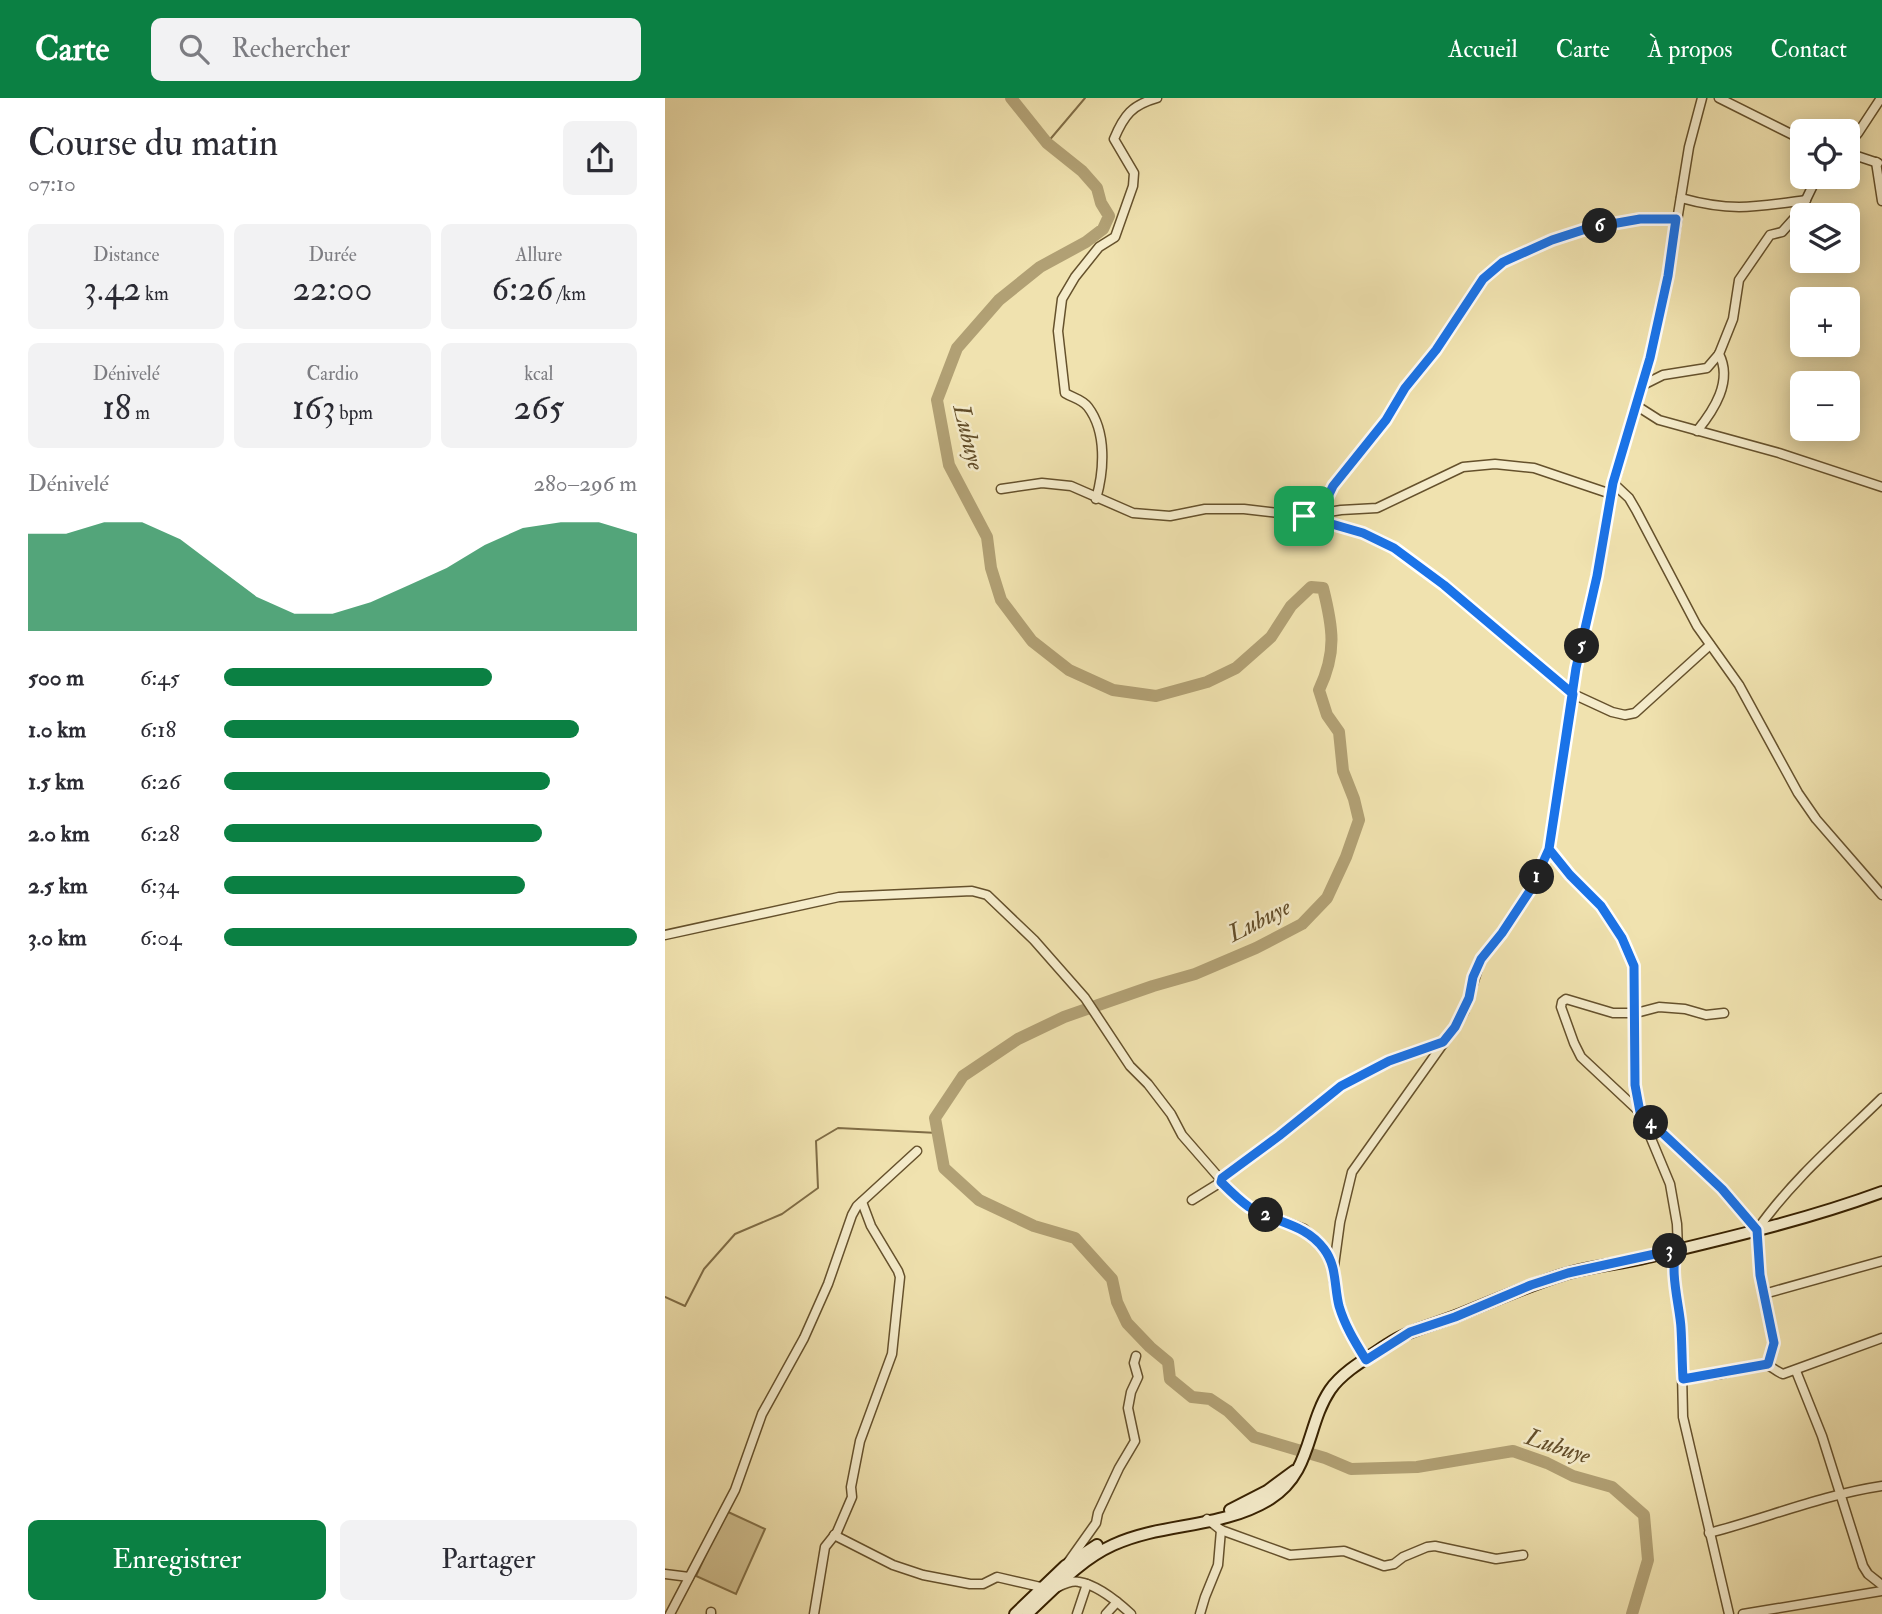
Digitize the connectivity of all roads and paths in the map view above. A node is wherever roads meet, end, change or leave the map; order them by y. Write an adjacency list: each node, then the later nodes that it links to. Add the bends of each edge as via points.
1 (1157, 98): 22 (street, via 1133,107 1116,134 1114,139 1134,173 1133,186 1115,237 1099,247 1075,277 1060,311 1059,354 1065,393 1089,407 1099,433 1102,479)
2 (1702, 98): 10 (street)
3 (1719, 98): 6 (street)
4 (1881, 98): 5 (street)
5 (1860, 130)
6 (1790, 134)
7 (1860, 157): 8 (street)
8 (1879, 163): 12 (street)
9 (1811, 189): 11 (street)
10 (1681, 198): 11 (street, via 1728,208); 13 (street)
11 (1806, 200): 14 (street, via 1782,232 1770,236 1739,280 1733,319)
12 (1882, 201)
13 (1676, 219): 15 (street); 23 (street, via 1640,219 1589,228 1503,262 1483,279 1386,420 1333,486)
14 (1719, 354): 15 (street, via 1707,368 1663,375); 17 (street, via 1724,381 1712,413)
15 (1643, 385): 16 (street)
16 (1637, 407): 17 (street, via 1659,420); 18 (street)
17 (1697, 430): 19 (street)
18 (1613, 483): 21 (street); 25 (street, via 1629,498)
19 (1882, 487)
20 (1000, 489): 22 (street, via 1042,483 1071,486)
21 (1611, 494): 23 (street, via 1534,468 1495,464 1463,467 1377,508); 26 (street)
22 (1096, 499): 24 (street, via 1133,513 1170,516 1205,509 1244,509)
23 (1320, 513): 24 (street)
24 (1304, 516): 26 (street, via 1363,533 1394,548)
25 (1710, 645): 26 (street, via 1635,713 1612,712); 28 (street, via 1739,685 1816,819)
26 (1573, 694): 27 (street)
27 (1549, 849): 30 (street, via 1601,906 1622,938 1634,966); 32 (street, via 1531,889 1481,959 1464,1012)
28 (1882, 895)
29 (665, 935): 36 (street, via 839,897 972,891 987,895 1085,998 1130,1066)
30 (1636, 1013): 31 (street, via 1659,1007 1706,1015); 34 (street, via 1635,1085); 34 (street, via 1613,1013 1566,999 1562,1002 1581,1057)
31 (1724, 1013)
32 (1443, 1042): 36 (street, via 1389,1061 1341,1086); 43 (street, via 1352,1172)
33 (1882, 1098): 40 (street, via 1821,1156)
34 (1640, 1112): 40 (street, via 1722,1189); 41 (street, via 1670,1184)
35 (917, 1151): 39 (street)
36 (1221, 1182): 38 (street); 43 (street, via 1250,1208 1304,1229)
37 (1882, 1192): 40 (street)
38 (1192, 1200)
39 (862, 1202): 56 (street, via 900,1278 892,1354 860,1441 852,1497); 60 (street, via 847,1224 804,1338 757,1426 735,1490)
40 (1757, 1230): 41 (street); 44 (street)
41 (1678, 1249): 47 (street, via 1531,1285 1410,1332); 50 (street, via 1674,1272)
42 (1882, 1261): 44 (street)
43 (1334, 1266): 47 (street, via 1339,1306)
44 (1764, 1294): 48 (street, via 1774,1343)
45 (1881, 1338): 49 (street)
46 (1136, 1356): 58 (street, via 1138,1377 1128,1409 1135,1441 1096,1523)
47 (1366, 1360): 53 (street, via 1329,1392 1299,1465 1267,1491)
48 (1768, 1364): 49 (street, via 1783,1374); 50 (street)
49 (1795, 1371): 52 (street)
50 (1683, 1379): 55 (street, via 1683,1417)
51 (1882, 1486): 52 (street)
52 (1841, 1494): 55 (street); 62 (street, via 1863,1566)
53 (1208, 1520): 54 (street); 58 (street, via 1114,1537); 64 (street, via 1116,1544 1094,1554)
54 (1221, 1530): 57 (street, via 1290,1555 1344,1551 1384,1566 1435,1546 1496,1559); 74 (street, via 1218,1565)
55 (1709, 1533): 75 (street)
56 (834, 1535): 63 (street, via 923,1575 970,1584 997,1577); 68 (street, via 825,1547)
57 (1523, 1555)
58 (1065, 1566): 63 (street)
59 (665, 1574): 60 (street)
60 (689, 1577): 67 (street)
61 (1087, 1584): 64 (street, via 1078,1581); 66 (street); 71 (street)
62 (1882, 1585)
63 (1041, 1588): 64 (street); 69 (street)
64 (1054, 1588): 70 (street)
65 (1882, 1591): 76 (street)
66 (1117, 1602): 72 (street); 73 (street)
67 (670, 1614)
68 (814, 1614)
69 (1015, 1614)
70 (1027, 1614)
71 (1077, 1614)
72 (1106, 1614)
73 (1131, 1614)
74 (1201, 1614)
75 (1729, 1614)
76 (1742, 1614)

